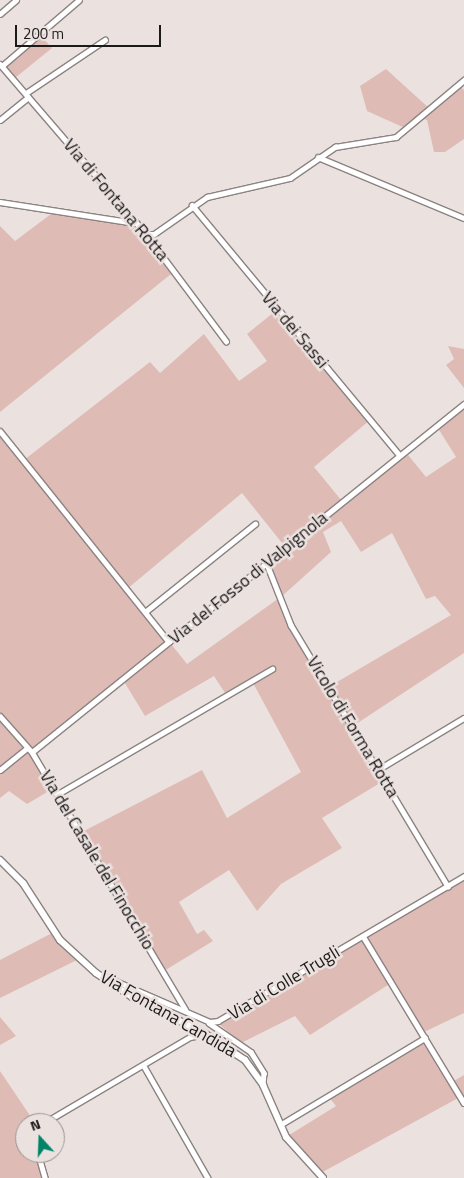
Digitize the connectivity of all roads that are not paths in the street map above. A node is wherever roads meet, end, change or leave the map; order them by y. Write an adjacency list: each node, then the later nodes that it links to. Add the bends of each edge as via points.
1 (16, 0): 3 (street)
2 (78, 0): 5 (street)
3 (0, 14)
4 (105, 40): 7 (street)
5 (1, 65): 7 (street, Via di Fontana Rotta)
6 (464, 80): 9 (street, via 398,136 339,145)
7 (27, 95): 8 (street); 13 (street, Via di Fontana Rotta)
8 (0, 120)
9 (318, 157): 11 (street, via 286,180 212,196); 12 (street)
10 (0, 202): 13 (street)
11 (192, 205): 14 (street, via 154,234); 18 (street, Via dei Sassi)
12 (464, 218)
13 (136, 222): 14 (street, Via di Fontana Rotta)
14 (146, 234): 15 (street, Via di Fontana Rotta)
15 (226, 341)
16 (464, 404): 18 (street, Via del Fosso di Valpignola)
17 (0, 431): 21 (street)
18 (399, 454): 20 (street, Via del Fosso di Valpignola)
19 (255, 524): 21 (street)
20 (266, 564): 22 (street, Via del Fosso di Valpignola); 28 (street, Vicolo di Forma Rotta, via 291,625)
21 (146, 612): 22 (street)
22 (169, 642): 27 (street, Via del Fosso di Valpignola)
23 (272, 669): 30 (street)
24 (0, 716): 26 (street, Via del Casale del Finocchio)
25 (464, 718): 28 (street)
26 (26, 749): 27 (street, Via del Casale del Finocchio); 29 (street)
27 (32, 752): 30 (street, Via del Casale del Finocchio)
28 (379, 769): 33 (street, Vicolo di Forma Rotta)
29 (0, 770)
30 (58, 794): 36 (street, Via del Casale del Finocchio)
31 (0, 860): 35 (main road, Via Fontana Candida, via 23,883 60,940)
32 (464, 876): 33 (street, Via di Colle Trugli)
33 (448, 886): 34 (street, Via di Colle Trugli)
34 (362, 936): 37 (street, Via di Colle Trugli, via 222,1020 212,1022); 38 (street)
35 (96, 973): 36 (street, Via di Colle Trugli); 39 (main road, Via Fontana Candida, via 126,994)
36 (186, 1011): 37 (street, Via di Colle Trugli)
37 (199, 1017): 41 (street, via 251,1052 266,1077)
38 (425, 1038): 42 (street); 44 (street)
39 (238, 1054): 40 (street, via 226,1052 196,1035); 41 (main road, Via Fontana Candida)
40 (144, 1066): 43 (street); 47 (street)
41 (263, 1085): 44 (main road, Via Fontana Candida)
42 (464, 1103)
43 (62, 1113)
44 (280, 1125): 48 (main road, Via Fontana Candida, via 290,1142)
45 (41, 1163): 46 (street)
46 (45, 1178)
47 (208, 1178)
48 (323, 1178)

